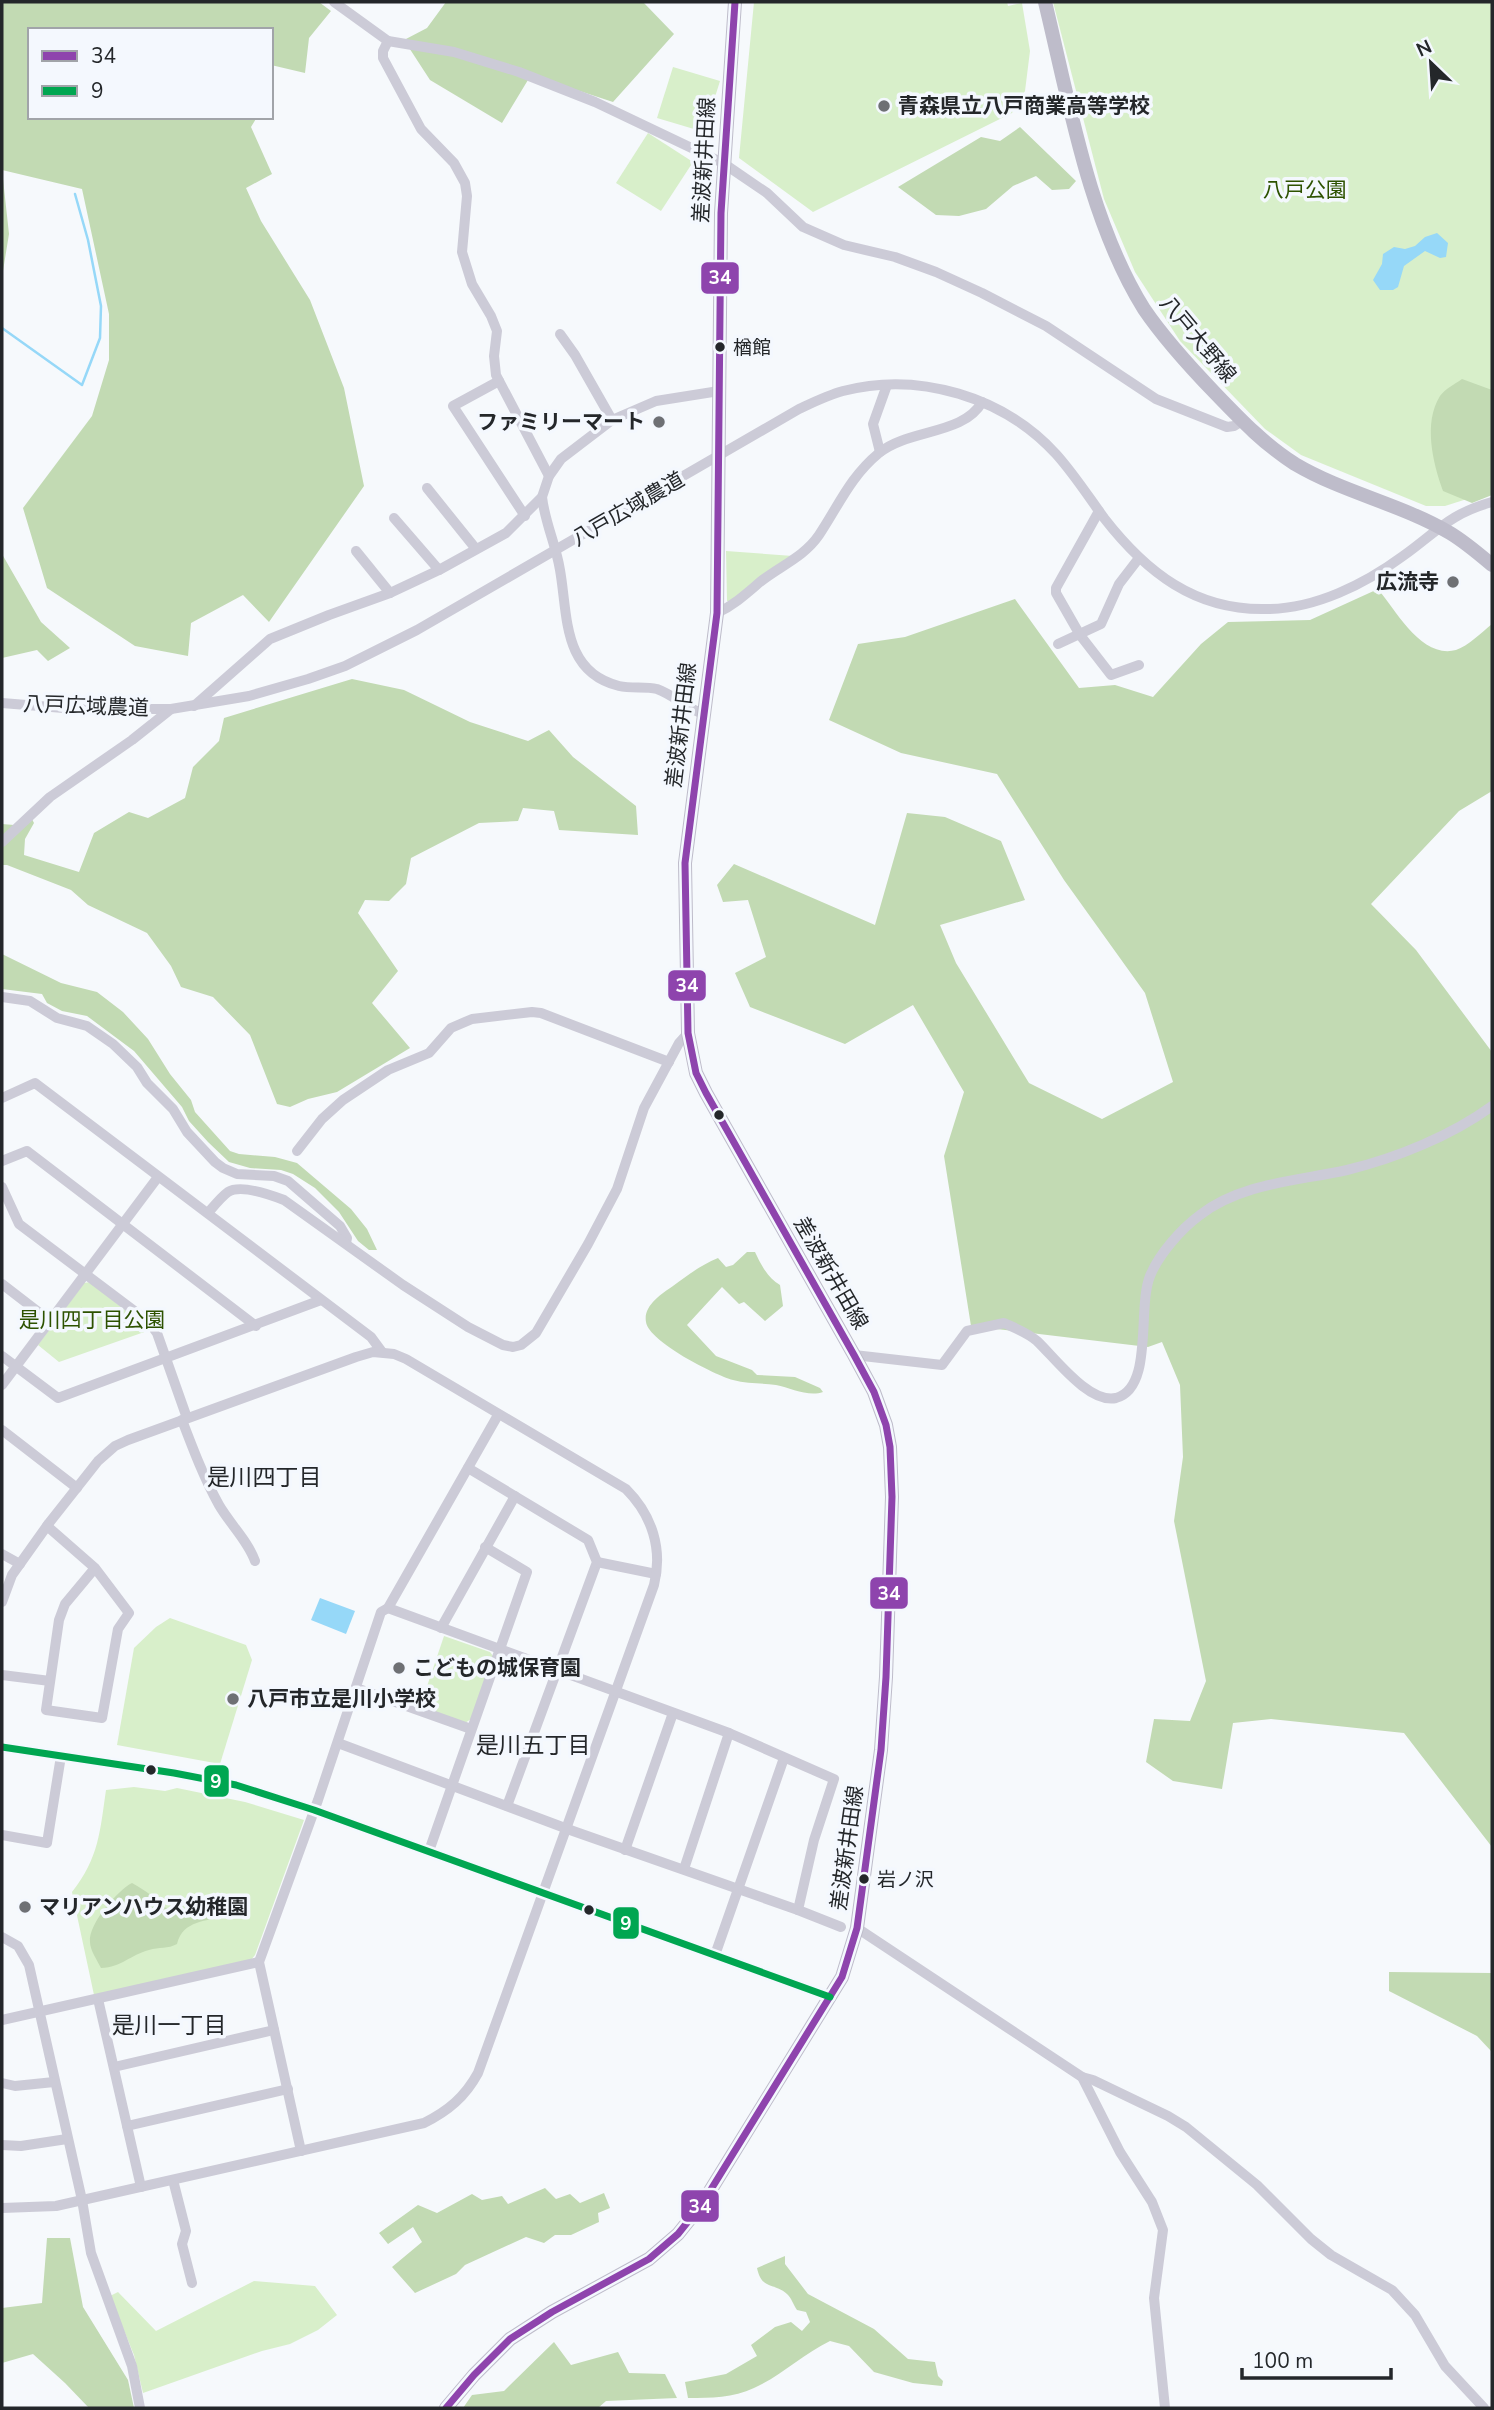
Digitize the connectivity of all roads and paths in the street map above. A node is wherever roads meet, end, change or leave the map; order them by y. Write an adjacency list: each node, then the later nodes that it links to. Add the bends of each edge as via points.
1 (334, 2): 4 (street)
2 (735, 2): 5 (main road, 差波新井田線)
3 (1045, 2): 12 (main road, 八戸大野線, via 1097,205 1134,292 1176,352)
4 (388, 41): 5 (street, via 454,52 510,68 595,102); 7 (street, via 383,58 421,129 454,163 466,183 462,252 472,284 497,331 494,356)
5 (723, 163): 9 (main road, 差波新井田線); 12 (street, via 767,193 803,227 844,245 936,272 982,293 1046,326 1156,399 1227,427)
6 (560, 334): 11 (street)
7 (499, 381): 15 (street); 20 (street, via 453,406)
8 (887, 384): 10 (street, 八戸広域農道, via 937,388); 13 (street, via 873,424); 14 (street, 八戸広域農道, via 821,399)
9 (719, 391): 11 (street, via 656,401); 14 (main road, 差波新井田線)
10 (982, 402): 13 (street, via 969,418 912,436); 19 (street, 八戸広域農道, via 1012,417 1042,441)
11 (612, 419): 15 (street, via 561,459)
12 (1242, 421): 22 (main road, 八戸大野線, via 1277,453 1317,476)
13 (880, 452): 30 (street, via 855,474 806,551)
14 (719, 456): 25 (street, 八戸広域農道); 30 (main road, 差波新井田線)
15 (549, 476): 17 (street)
16 (427, 488): 23 (street)
17 (542, 497): 20 (street); 25 (street)
18 (1492, 502): 22 (street, 八戸広域農道, via 1464,511)
19 (1100, 511): 26 (street, 八戸広域農道); 31 (street, via 1056,588)
20 (525, 516): 23 (street)
21 (394, 518): 28 (street)
22 (1438, 527): 26 (street, 八戸広域農道, via 1382,569 1320,600 1285,608 1248,609 1199,598); 27 (main road, 八戸大野線)
23 (476, 549): 28 (street)
24 (356, 551): 29 (street)
25 (556, 551): 35 (street, 八戸広域農道, via 345,666 279,688); 37 (street, via 568,634 585,666 617,685 663,691)
26 (1139, 558): 31 (street, via 1119,584 1101,624)
27 (1492, 565)
28 (439, 570): 29 (street)
29 (390, 593): 35 (street, via 270,639)
30 (717, 613): 37 (main road, 差波新井田線)
31 (1080, 635): 32 (street); 33 (street, via 1111,675)
32 (1058, 644)
33 (1139, 665)
34 (2, 703): 36 (street, 八戸広域農道)
35 (194, 706): 36 (street, 八戸広域農道)
36 (171, 709): 38 (street, via 50,797)
37 (704, 714): 40 (main road, 差波新井田線, via 685,863)
38 (2, 842)
39 (2, 997): 50 (street, via 30,1001 57,1018 87,1026 113,1044 138,1067 215,1162 237,1174 288,1181 340,1226)
40 (688, 1033): 41 (street); 58 (main road, 差波新井田線, via 696,1073 706,1094)
41 (669, 1062): 44 (street, via 541,1013 472,1019 451,1028 429,1053 388,1070 343,1100); 50 (street, via 643,1108 617,1189 558,1298 527,1342 503,1345 468,1327)
42 (2, 1098): 46 (street, via 35,1083)
43 (1492, 1106): 58 (street, via 1434,1139 1400,1152 1350,1169 1248,1190 1199,1216 1171,1244 1151,1274 1143,1310 1139,1372 1135,1385 1120,1397 1110,1399 1091,1391 1035,1340 1004,1323 967,1331 942,1365)
44 (297, 1151)
45 (2, 1161): 49 (street, via 27,1151)
46 (158, 1177): 48 (street); 49 (street)
47 (2, 1187): 51 (street, via 19,1224)
48 (208, 1213): 50 (street, via 230,1191 266,1193 285,1200); 53 (street)
49 (124, 1223): 51 (street); 55 (street)
50 (346, 1243)
51 (86, 1273): 54 (street); 59 (street, via 149,1322)
52 (2, 1284): 54 (street)
53 (321, 1300): 55 (street); 56 (street, via 371,1336)
54 (50, 1321): 60 (street)
55 (256, 1326): 59 (street)
56 (382, 1352): 62 (street, via 406,1359); 63 (street, via 356,1357)
57 (2, 1356): 60 (street)
58 (854, 1356): 104 (main road, 差波新井田線, via 886,1425 892,1497 881,1750)
59 (167, 1358): 60 (street, via 58,1398); 63 (street)
60 (15, 1366): 61 (street)
61 (2, 1385)
62 (499, 1415): 65 (street); 75 (street, via 634,1497 653,1533)
63 (185, 1419): 66 (street, via 115,1446); 71 (street, via 195,1456 218,1504)
64 (2, 1430): 66 (street)
65 (468, 1468): 67 (street); 77 (street)
66 (77, 1488): 68 (street)
67 (515, 1496): 69 (street); 72 (street, via 588,1540)
68 (47, 1527): 73 (street); 74 (street)
69 (485, 1547): 78 (street); 79 (street, via 527,1572)
70 (2, 1554): 73 (street)
71 (255, 1561)
72 (597, 1562): 75 (street); 80 (street)
73 (20, 1564): 76 (street)
74 (95, 1568): 82 (street, via 65,1604); 82 (street, via 129,1613 118,1629 102,1718 46,1710)
75 (656, 1574): 84 (street)
76 (2, 1602)
77 (388, 1608): 78 (street); 83 (street, via 381,1612)
78 (440, 1628): 79 (street)
79 (500, 1650): 80 (street); 86 (street)
80 (558, 1670): 84 (street); 93 (street)
81 (2, 1675): 82 (street)
82 (50, 1681)
83 (356, 1688): 86 (street); 88 (street)
84 (615, 1692): 85 (street); 95 (street)
85 (673, 1713): 87 (street); 97 (street)
86 (471, 1730): 92 (street)
87 (729, 1733): 91 (street); 99 (street)
88 (338, 1743): 92 (street); 94 (street)
89 (2, 1747): 90 (street)
90 (61, 1756): 94 (street, via 236,1785); 96 (street, via 47,1843)
91 (784, 1758): 100 (street); 102 (street, via 834,1779)
92 (452, 1785): 93 (street); 98 (street)
93 (507, 1806): 95 (street)
94 (314, 1810): 98 (street); 107 (street)
95 (566, 1828): 97 (street); 101 (street)
96 (2, 1835)
97 (625, 1850): 99 (street)
98 (429, 1852): 101 (street)
99 (684, 1869): 100 (street)
100 (737, 1890): 102 (street); 106 (street)
101 (543, 1894): 106 (street); 121 (street, via 478,2073 458,2102 424,2123)
102 (798, 1910): 103 (street)
103 (841, 1927)
104 (857, 1928): 108 (main road, 差波新井田線, via 842,1977); 114 (street)
105 (2, 1937): 110 (street, via 18,1945 29,1965)
106 (715, 1955): 108 (street)
107 (259, 1962): 109 (street); 112 (street)
108 (830, 1997): 128 (main road, 差波新井田線, via 702,2204 678,2234 649,2259 510,2339)
109 (97, 1999): 110 (street); 113 (street)
110 (39, 2012): 111 (street); 115 (street)
111 (2, 2020)
112 (274, 2031): 113 (street); 117 (street)
113 (114, 2067): 118 (street)
114 (1082, 2077): 129 (street, via 1163,2230 1154,2298); 130 (street, via 1186,2127 1257,2185 1331,2255 1392,2290 1415,2315 1445,2366)
115 (54, 2082): 116 (street, via 15,2087); 119 (street)
116 (2, 2083)
117 (288, 2089): 118 (street); 121 (street)
118 (127, 2126): 123 (street)
119 (67, 2139): 120 (street); 124 (street)
120 (2, 2145)
121 (301, 2151): 122 (street)
122 (173, 2180): 123 (street); 126 (street, via 186,2231 183,2244)
123 (141, 2187): 124 (street)
124 (82, 2200): 125 (street); 127 (street, via 91,2253 132,2366)
125 (2, 2208)
126 (192, 2283)
127 (140, 2408)
128 (446, 2408)
129 (1165, 2408)
130 (1484, 2408)

